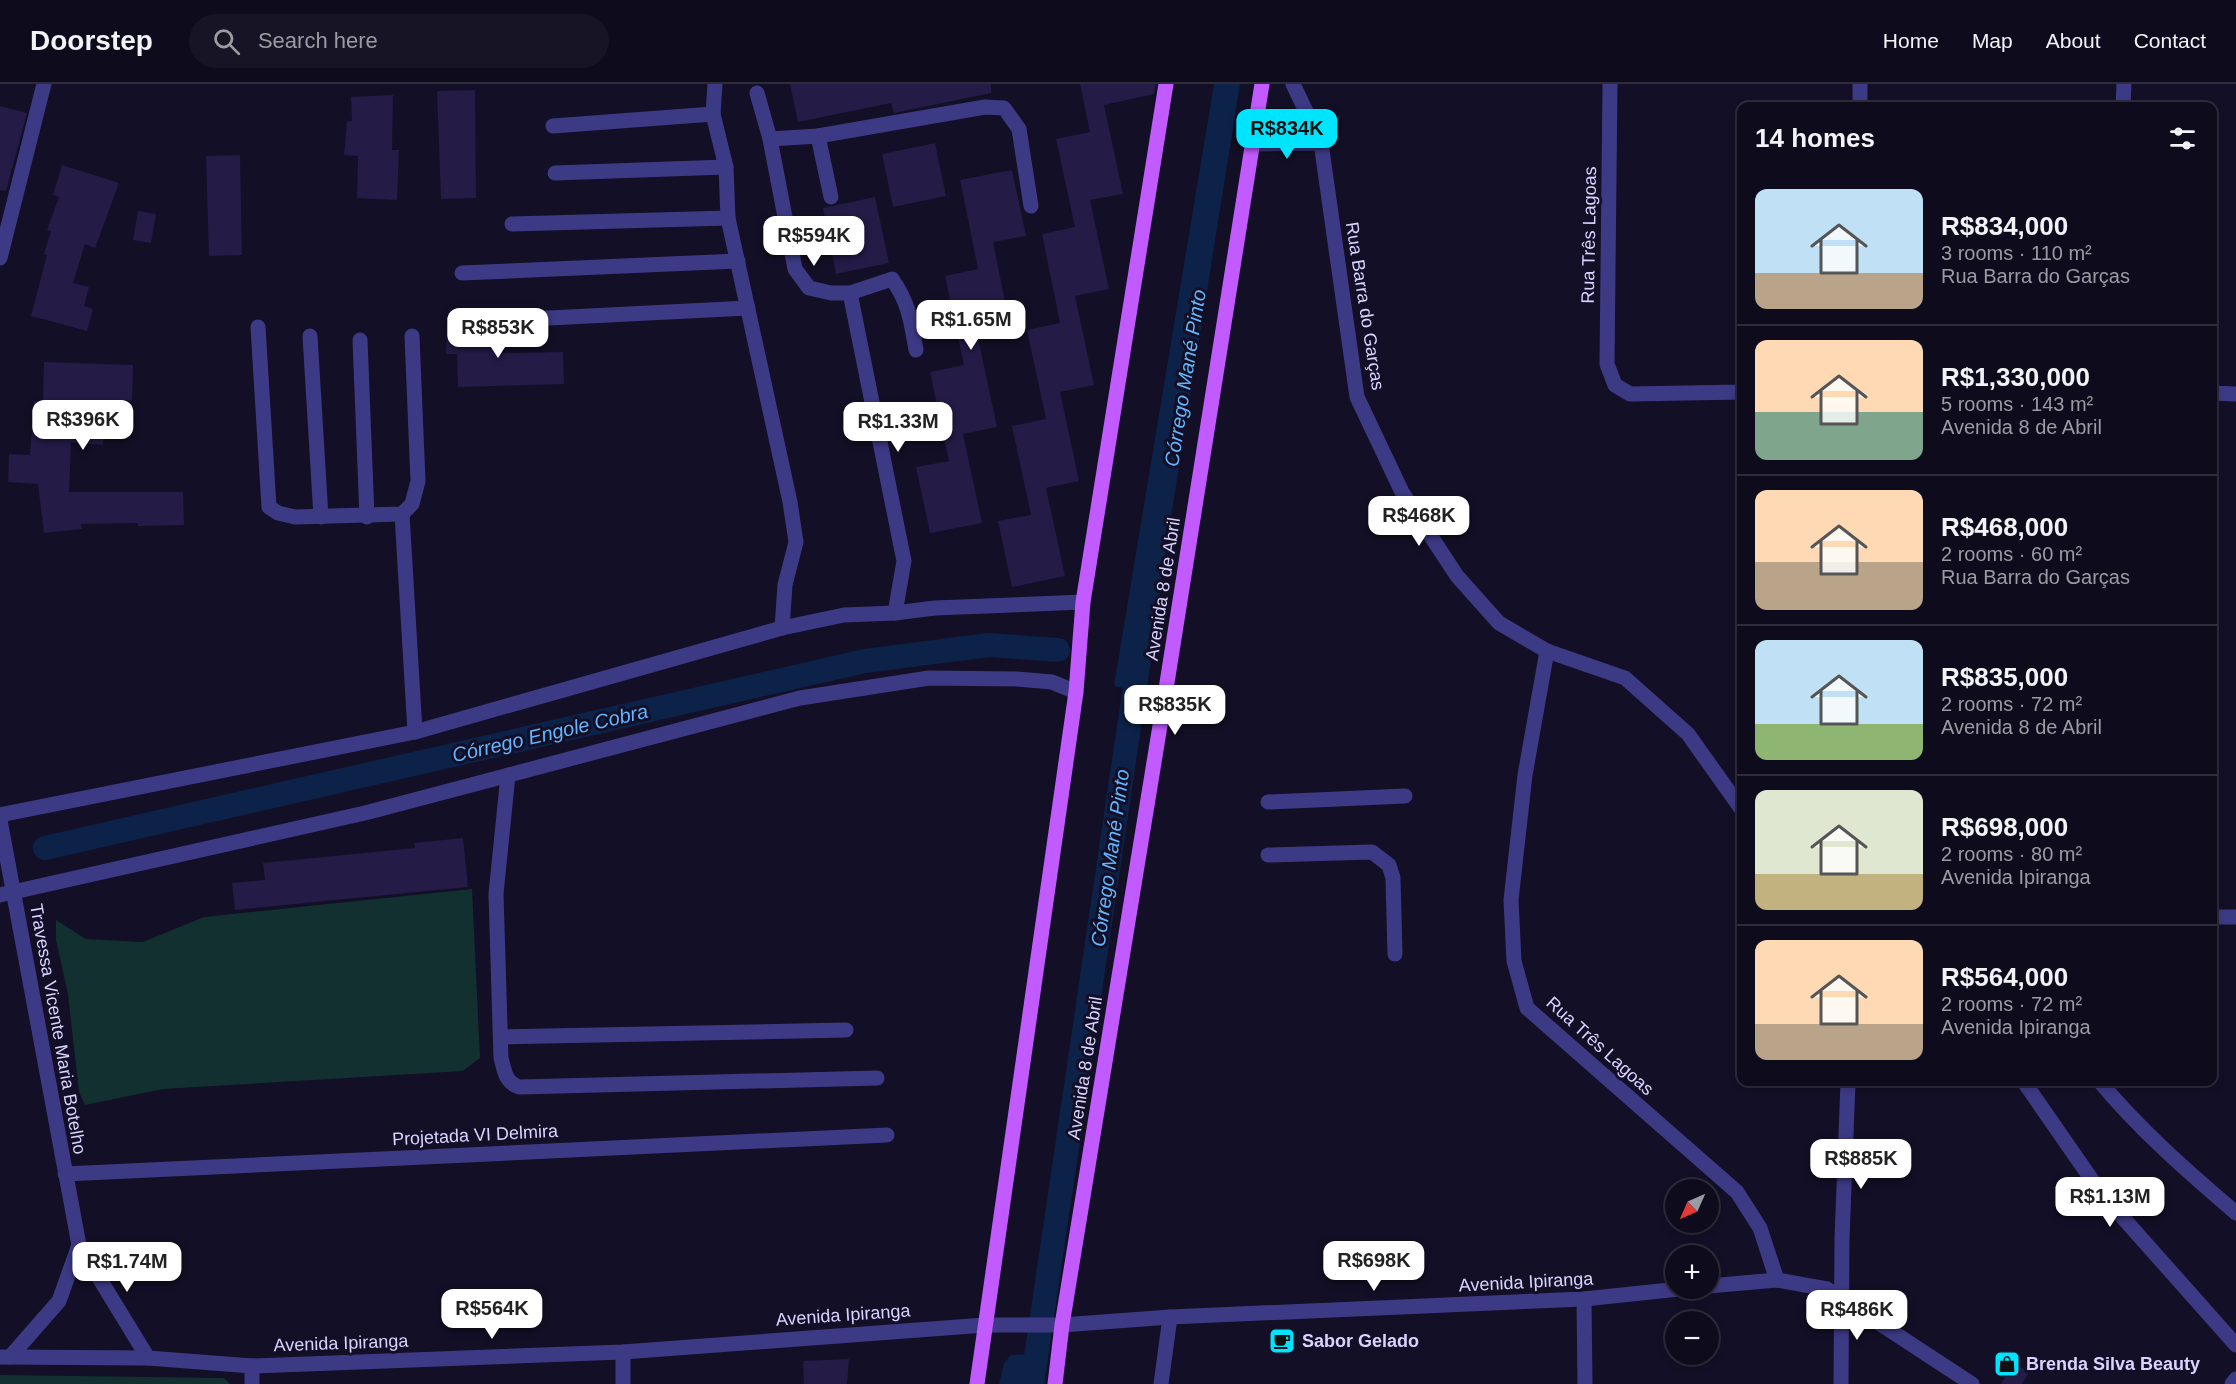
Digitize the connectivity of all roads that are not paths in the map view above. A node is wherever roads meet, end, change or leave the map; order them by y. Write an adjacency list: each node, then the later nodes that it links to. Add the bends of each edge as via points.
1 (44, 84): 24 (street)
2 (715, 84): 12 (street)
3 (1166, 84): 41 (main road)
4 (1262, 84): 17 (main road, Avenida 8 de Abril)
5 (1293, 84): 16 (street, Rua Barra do Garças)
6 (1610, 84): 35 (street, Rua Três Lagoas, via 1607,364 1615,385 1630,394)
7 (1860, 84): 10 (street)
8 (2124, 84): 11 (street)
9 (757, 93): 15 (street)
10 (1860, 102)
11 (2123, 102)
12 (713, 114): 13 (street); 18 (street)
13 (553, 126)
14 (818, 136): 15 (street); 20 (street); 21 (street, via 985,107 1004,108 1019,129)
15 (770, 139): 27 (street, via 795,269 809,288)
16 (1321, 143): 17 (street); 44 (street, Rua Barra do Garças, via 1357,397 1402,492 1457,576 1499,623)
17 (1253, 144): 75 (main road, Avenida 8 de Abril)
18 (726, 167): 19 (street); 22 (street)
19 (555, 172)
20 (831, 197)
21 (1031, 206)
22 (728, 218): 23 (street); 25 (street)
23 (512, 224)
24 (0, 258)
25 (738, 261): 26 (street); 28 (street)
26 (462, 273)
27 (850, 293): 34 (street, via 892,279 909,307); 42 (street, via 904,561)
28 (748, 308): 29 (street); 43 (street, via 796,542 785,585)
29 (529, 319)
30 (258, 327): 40 (street, via 269,507 295,517)
31 (310, 336): 40 (street)
32 (412, 336): 38 (street, via 418,481 412,504)
33 (360, 340): 39 (street)
34 (916, 350)
35 (1737, 393)
36 (2217, 393): 37 (street)
37 (2236, 394)
38 (402, 514): 39 (street); 46 (street)
39 (367, 516): 40 (street)
40 (321, 517)
41 (1083, 602): 42 (street); 45 (main road)
42 (895, 613): 43 (street, via 844,615)
43 (782, 628): 46 (street)
44 (1547, 651): 50 (street, Rua Barra do Garças, via 1624,678 1688,734); 68 (street, Rua Três Lagoas, via 1525,775 1511,900 1514,961 1527,1008 1737,1192 1760,1228)
45 (1076, 692): 47 (street, via 1052,682 929,678 800,698); 74 (main road)
46 (415, 732): 51 (street)
47 (508, 775): 54 (street, via 365,813); 59 (street, via 496,894)
48 (1405, 796): 49 (street)
49 (1268, 802)
50 (1737, 803)
51 (0, 815)
52 (0, 820): 54 (street, Travessa Vicente Maria Botelho)
53 (1268, 855): 57 (street, via 1371,852 1389,865 1393,879)
54 (7, 893): 65 (street, Travessa Vicente Maria Botelho)
55 (2217, 917): 56 (street)
56 (2236, 917)
57 (1395, 954)
58 (846, 1030): 59 (street)
59 (501, 1037): 60 (street, via 506,1077 519,1087)
60 (877, 1078)
61 (1848, 1086): 71 (street)
62 (2027, 1086): 76 (street, via 2101,1193)
63 (2103, 1086): 66 (street, via 2178,1163)
64 (886, 1135): 65 (street, Projetada VI Delmira)
65 (65, 1174): 67 (street, Travessa Vicente Maria Botelho)
66 (2236, 1213)
67 (79, 1245): 78 (street, via 59,1301); 79 (street, Travessa Vicente Maria Botelho)
68 (1778, 1280): 69 (street); 71 (street, via 1827,1289)
69 (1719, 1286)
70 (1665, 1291): 72 (street, Avenida Ipiranga)
71 (1841, 1298): 88 (street); 89 (street)
72 (1584, 1299): 73 (street, Avenida Ipiranga); 87 (street)
73 (1170, 1317): 75 (street, Avenida Ipiranga); 86 (street)
74 (989, 1325): 75 (street, Avenida Ipiranga); 77 (street, Avenida Ipiranga); 84 (main road)
75 (1060, 1325): 85 (main road, Avenida 8 de Abril)
76 (2236, 1345)
77 (623, 1352): 80 (street, Avenida Ipiranga); 83 (street)
78 (5, 1357): 79 (street, Avenida Ipiranga)
79 (148, 1358): 80 (street, Avenida Ipiranga)
80 (252, 1366): 82 (street)
81 (2236, 1379): 90 (street)
82 (252, 1384)
83 (623, 1384)
84 (977, 1384)
85 (1055, 1384)
86 (1161, 1384)
87 (1585, 1384)
88 (1840, 1384)
89 (1972, 1384)
90 (2232, 1384)

